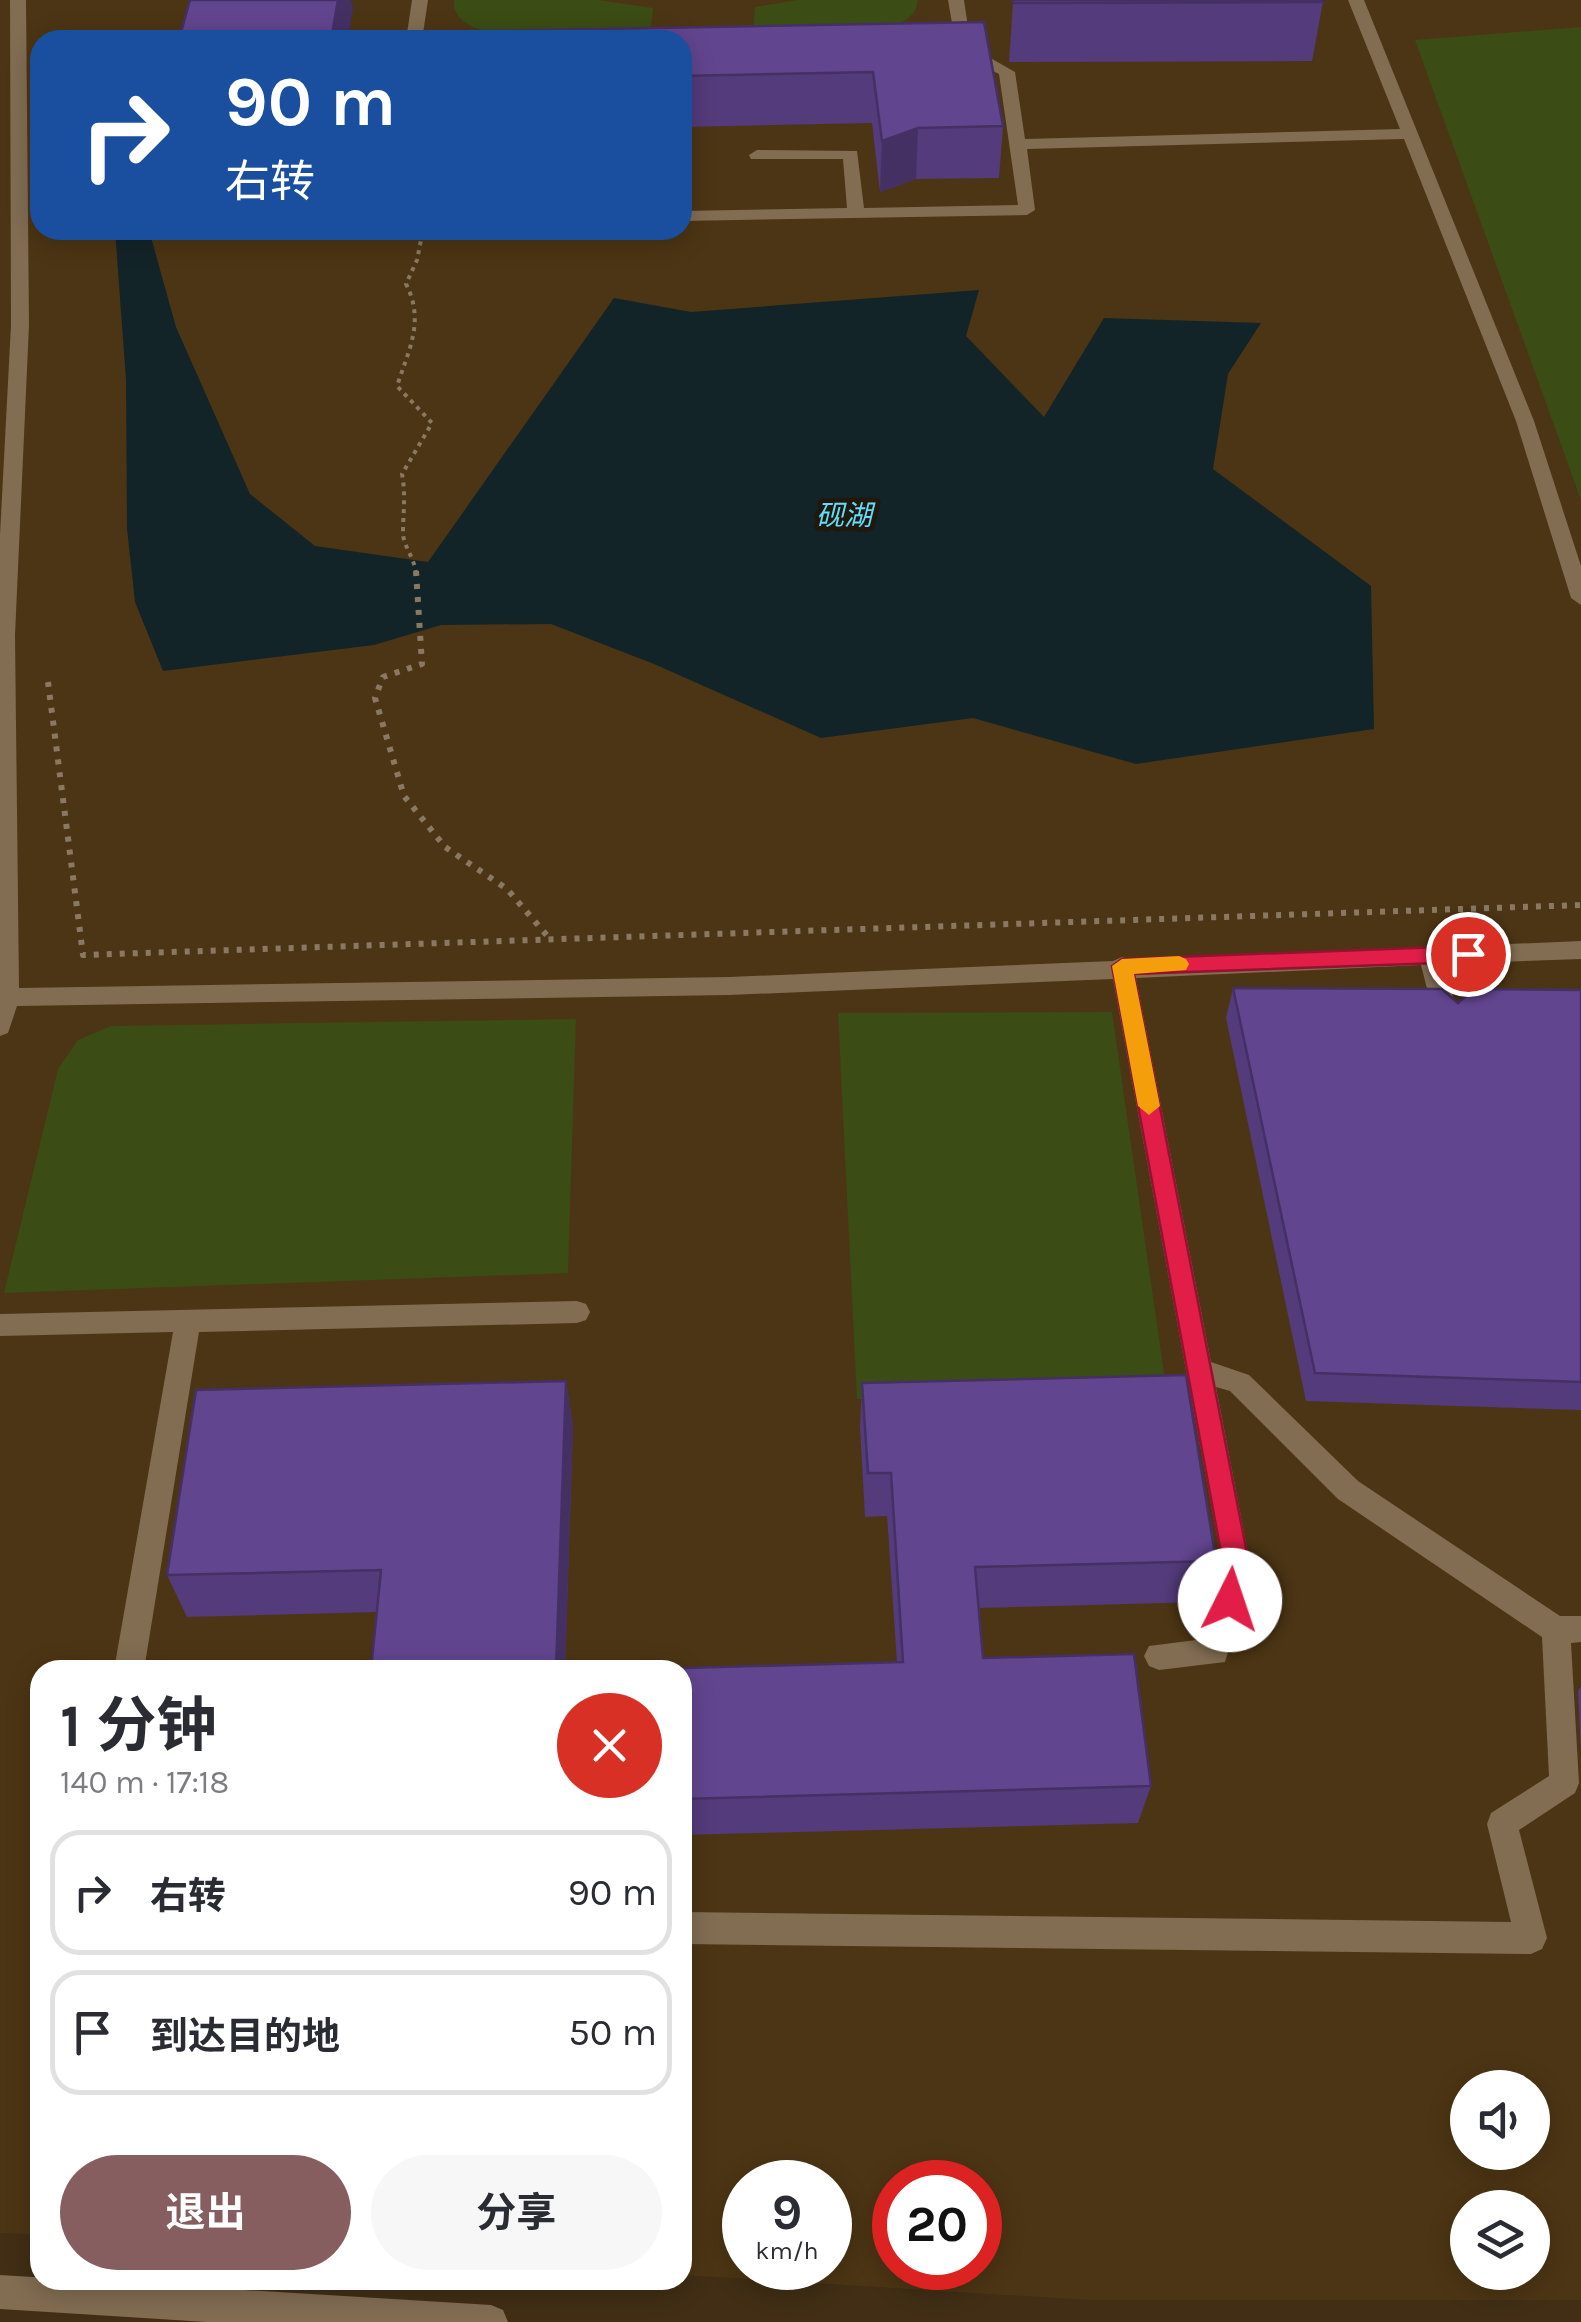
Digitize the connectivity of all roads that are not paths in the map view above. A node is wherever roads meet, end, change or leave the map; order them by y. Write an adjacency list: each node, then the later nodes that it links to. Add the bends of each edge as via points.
1 (18, 0): 17 (street, via 20,325 5,635)
2 (420, 0): 5 (street)
3 (956, 0): 7 (street)
4 (1356, 0): 8 (street)
5 (416, 30)
6 (945, 50): 7 (street)
7 (964, 50): 9 (street, via 1007,72)
8 (1410, 134): 9 (street); 13 (street, via 1525,420)
9 (1018, 144): 11 (street, via 1028,210)
10 (757, 155): 11 (street, via 851,154)
11 (856, 214): 12 (street)
12 (692, 216)
13 (1581, 598)
14 (1581, 950): 15 (street)
15 (1430, 955): 16 (street); 18 (street)
16 (1122, 966): 17 (street, via 729,986); 23 (street)
17 (7, 997): 19 (street)
18 (1447, 1020)
19 (0, 1027)
20 (578, 1312): 21 (street)
21 (188, 1321): 22 (street); 26 (street)
22 (0, 1325)
23 (1198, 1369): 24 (street, via 1239,1383 1348,1490); 25 (street, via 1238,1574 1215,1652)
24 (1568, 1630): 27 (street, via 1564,1783 1502,1824 1530,1938)
25 (1160, 1656)
26 (131, 1660)
27 (692, 1928)
28 (0, 2292): 29 (street)
29 (491, 2322)

